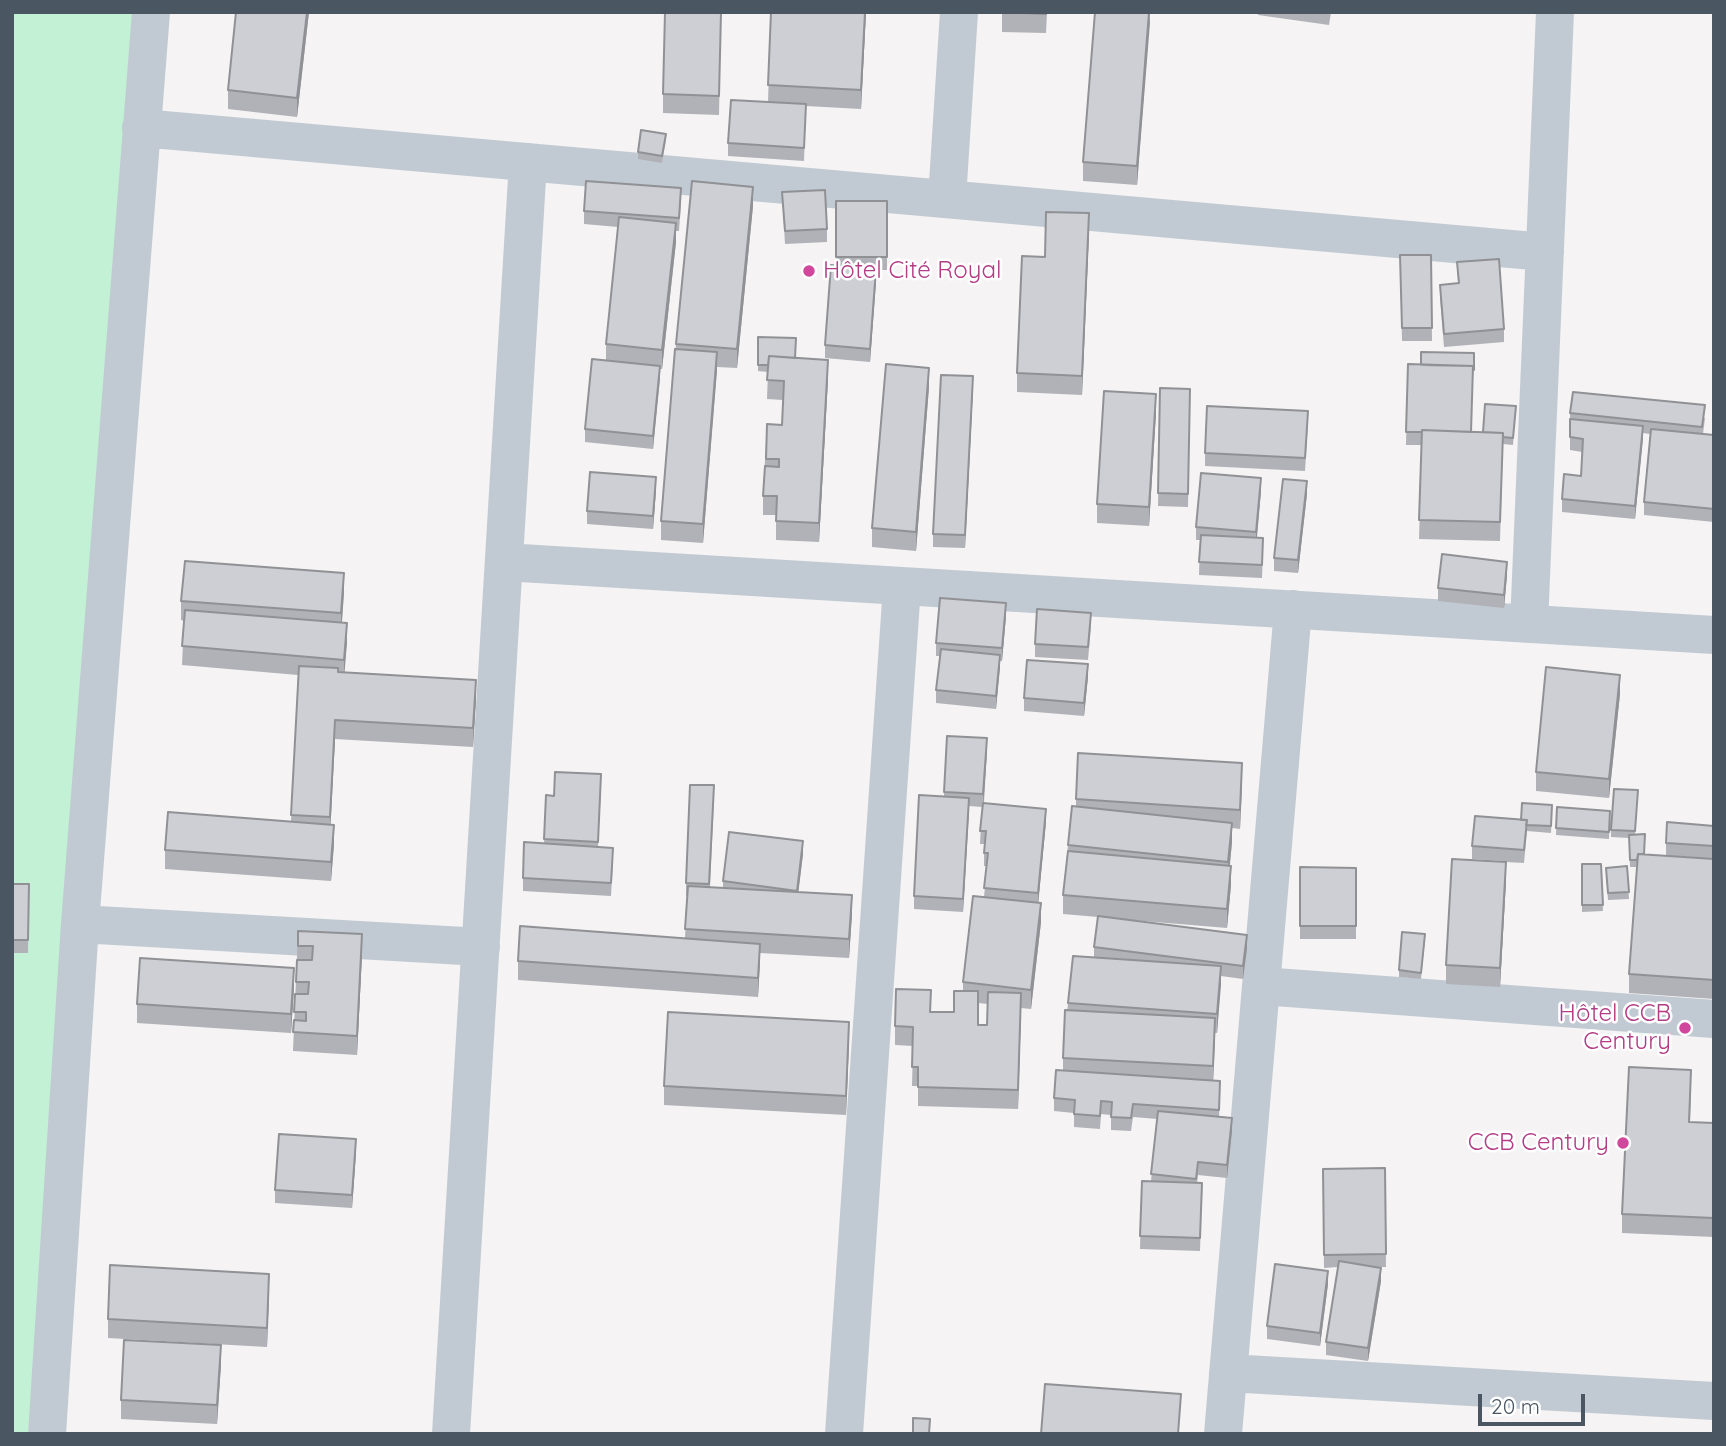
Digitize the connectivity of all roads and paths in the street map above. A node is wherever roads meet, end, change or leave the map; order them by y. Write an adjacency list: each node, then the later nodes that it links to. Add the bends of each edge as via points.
1 (151, 12): 4 (street)
2 (960, 12): 6 (street)
3 (1555, 12): 7 (street)
4 (141, 128): 5 (street); 13 (street)
5 (528, 162): 6 (street); 8 (street)
6 (947, 200): 7 (street)
7 (1545, 252): 11 (street)
8 (504, 562): 9 (street); 14 (street)
9 (902, 586): 10 (street); 21 (street)
10 (1293, 609): 11 (street); 15 (street)
11 (1529, 624): 12 (street)
12 (1714, 635)
13 (80, 924): 14 (street); 19 (street)
14 (481, 947): 20 (street)
15 (1261, 986): 16 (street); 17 (street)
16 (1714, 1019)
17 (1228, 1373): 18 (street); 22 (street)
18 (1714, 1401)
19 (47, 1434)
20 (451, 1434)
21 (844, 1434)
22 (1223, 1434)

